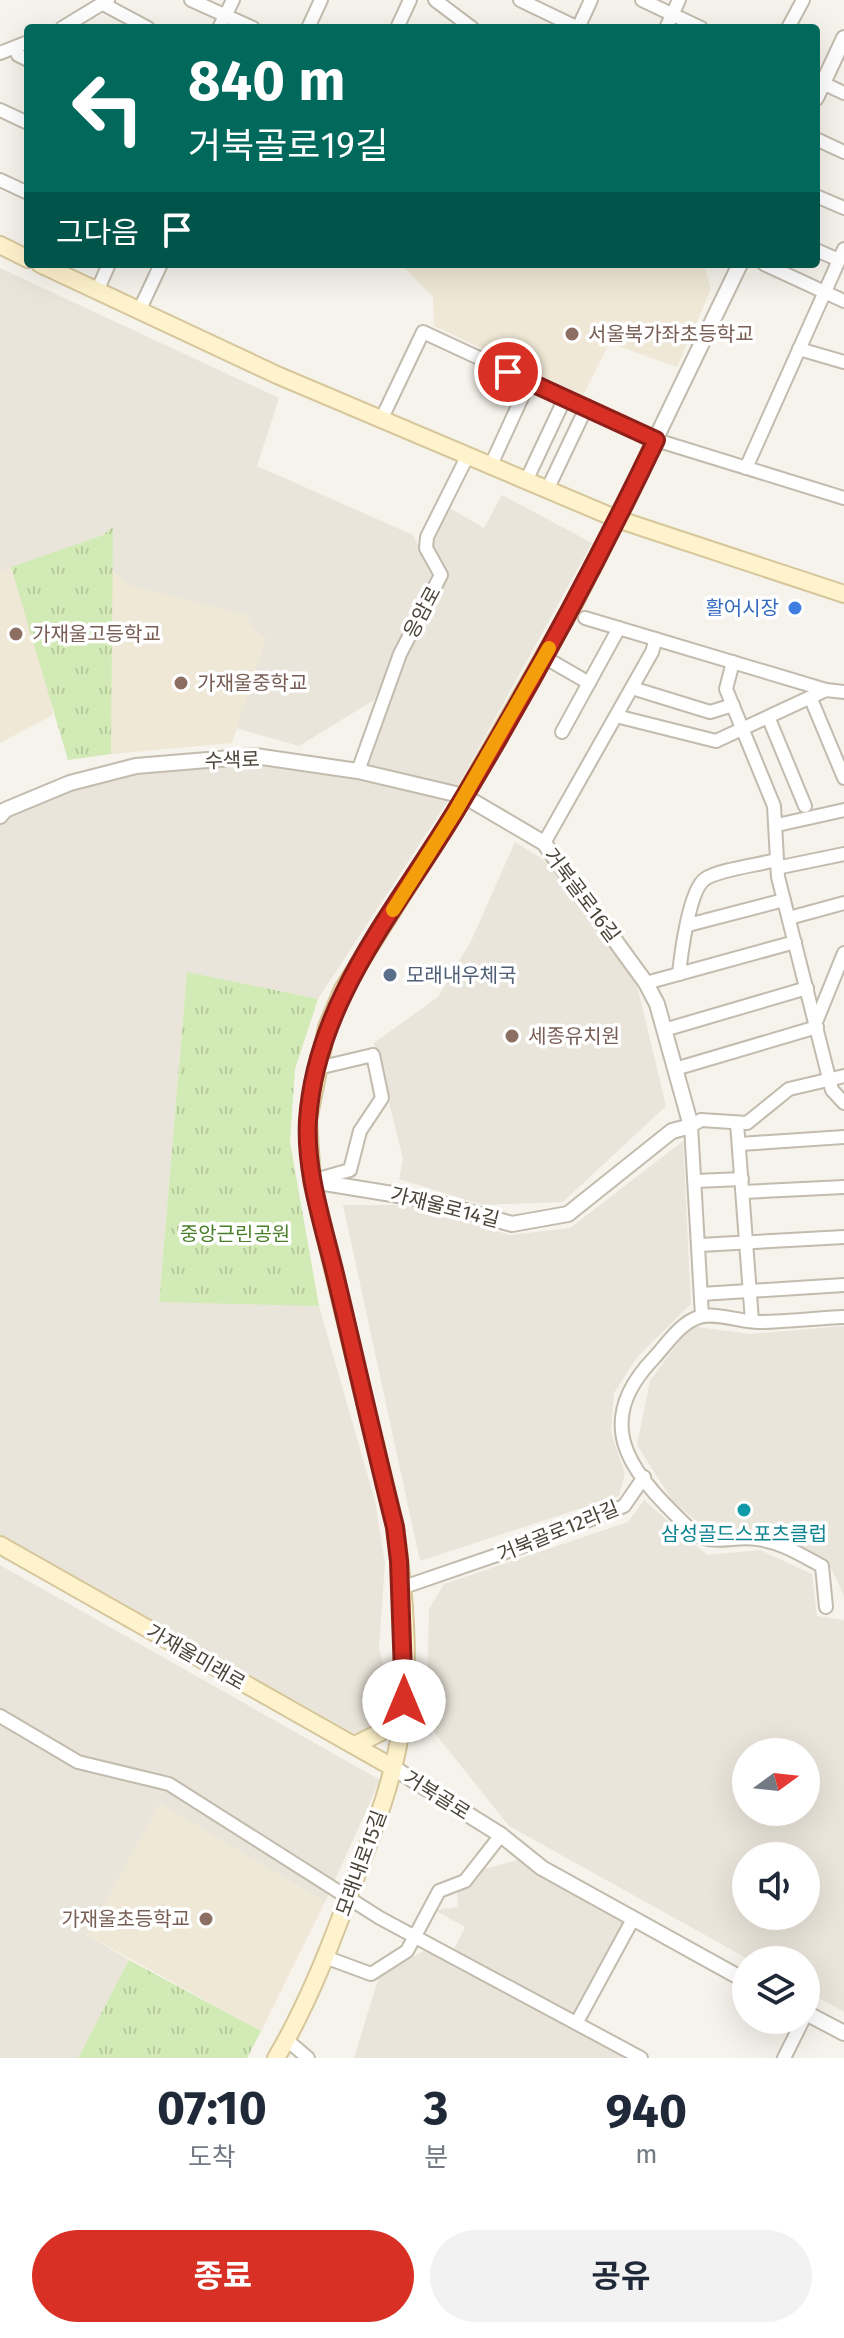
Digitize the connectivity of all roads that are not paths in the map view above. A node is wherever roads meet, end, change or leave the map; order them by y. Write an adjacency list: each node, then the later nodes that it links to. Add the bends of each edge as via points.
1 (191, 0): 13 (street)
2 (233, 0): 13 (street)
3 (321, 0): 16 (street)
4 (410, 0): 17 (street)
5 (435, 0): 18 (street)
6 (520, 0): 19 (street)
7 (591, 0): 20 (street)
8 (642, 0): 12 (street)
9 (679, 0): 12 (street)
10 (803, 0): 23 (street)
11 (105, 2): 14 (street); 15 (street)
12 (672, 14): 21 (street); 22 (street)
13 (222, 22)
14 (69, 24)
15 (141, 24)
16 (310, 24)
17 (399, 24)
18 (467, 24)
19 (570, 24)
20 (580, 24)
21 (668, 24)
22 (693, 24)
23 (790, 24)
24 (844, 38): 28 (street)
25 (24, 44): 26 (street)
26 (15, 48): 27 (street); 29 (street)
27 (0, 53)
28 (840, 56): 30 (street)
29 (24, 58)
30 (820, 82): 31 (street)
31 (844, 93)
32 (0, 110): 33 (street)
33 (24, 121)
34 (820, 141): 35 (street)
35 (844, 152)
36 (0, 180): 37 (street)
37 (24, 191)
38 (820, 198): 39 (street)
39 (844, 208)
40 (0, 245): 43 (main road)
41 (820, 251): 42 (street)
42 (842, 254): 50 (street)
43 (24, 255)
44 (52, 268): 49 (main road)
45 (107, 268): 49 (street)
46 (159, 268): 52 (street)
47 (738, 268): 59 (street, 거북골로)
48 (772, 268): 50 (street)
49 (97, 291): 52 (main road)
50 (823, 293): 51 (street); 53 (street)
51 (844, 301)
52 (139, 311): 58 (main road)
53 (799, 349): 54 (street); 62 (street)
54 (844, 362)
55 (529, 382): 56 (street); 58 (street, via 423,332); 61 (street)
56 (565, 398): 57 (street); 63 (street)
57 (586, 408): 59 (street); 64 (street)
58 (381, 420): 60 (main road)
59 (656, 440): 62 (street); 66 (street, 거북골로)
60 (467, 457): 61 (main road); 83 (street, 응암로, via 427,537 426,548 441,575 400,654)
61 (490, 467): 63 (main road)
62 (746, 468): 65 (street)
63 (526, 481): 64 (main road)
64 (547, 490): 66 (main road)
65 (844, 498)
66 (617, 519): 67 (main road); 71 (main road, 거북골로)
67 (844, 594)
68 (585, 618): 69 (street)
69 (619, 628): 70 (street); 73 (street)
70 (656, 639): 72 (street); 74 (street)
71 (544, 657): 73 (street); 85 (main road, 거북골로)
72 (733, 662): 75 (street); 78 (street, via 726,689)
73 (589, 683): 82 (street)
74 (632, 688): 78 (street, via 710,712); 79 (street)
75 (826, 690): 76 (street); 77 (street)
76 (844, 692)
77 (811, 699): 80 (street); 84 (street)
78 (733, 705): 81 (street)
79 (616, 716): 81 (street, via 716,741); 90 (street)
80 (769, 719): 81 (street); 86 (street)
81 (744, 730): 89 (street, via 767,784)
82 (562, 732)
83 (358, 771): 85 (street, 수색로); 88 (street, 수색로, via 255,756 136,766 70,783)
84 (844, 778)
85 (464, 796): 90 (street, 거북골로16길); 104 (main road, 거북골로, via 343,989)
86 (805, 806)
87 (844, 810): 89 (street)
88 (2, 811)
89 (777, 825): 92 (street)
90 (544, 843): 100 (street, 거북골로16길)
91 (844, 854): 92 (street)
92 (778, 865): 93 (street); 96 (street, via 772,861 706,878)
93 (784, 900): 95 (street); 96 (street)
94 (844, 903): 95 (street)
95 (789, 918): 97 (street)
96 (688, 925): 99 (street)
97 (795, 942): 99 (street); 101 (street)
98 (844, 953): 102 (street)
99 (679, 974): 100 (street)
100 (646, 983): 103 (street, 거북골로16길)
101 (807, 988): 102 (street); 103 (street)
102 (816, 1024): 105 (street); 107 (street)
103 (664, 1030): 105 (street, 거북골로16길)
104 (318, 1068): 114 (main road, 거북골로, via 308,1120); 114 (street, via 373,1055 382,1098 360,1131 350,1170)
105 (675, 1069): 110 (street, 거북골로16길)
106 (844, 1076): 107 (street)
107 (830, 1081): 108 (street); 109 (street, via 789,1089 762,1114)
108 (844, 1103)
109 (737, 1123): 110 (street, via 701,1120); 112 (street)
110 (691, 1126): 114 (street, 가재울로14길, via 672,1131 568,1214 512,1224 423,1199); 115 (street)
111 (844, 1137): 112 (street)
112 (740, 1144): 113 (street)
113 (742, 1179): 115 (street); 117 (street)
114 (312, 1181): 129 (main road, 거북골로, via 395,1527)
115 (696, 1181): 120 (street)
116 (844, 1187): 117 (street)
117 (743, 1192): 119 (street)
118 (844, 1237): 119 (street)
119 (746, 1243): 120 (street); 122 (street)
120 (699, 1245): 123 (street)
121 (844, 1285): 122 (street)
122 (749, 1292): 123 (street); 126 (street)
123 (701, 1294): 124 (street)
124 (702, 1316): 126 (street); 127 (street, via 687,1323 650,1361 626,1396 621,1442)
125 (844, 1317): 126 (street)
126 (752, 1321)
127 (644, 1477): 129 (street, 거북골로12라길, via 624,1506); 130 (street, via 665,1505 708,1542 754,1538 822,1566)
128 (0, 1545): 133 (main road, 가재울미래로)
129 (401, 1588): 131 (main road, 거북골로)
130 (826, 1607)
131 (404, 1701): 133 (main road, via 387,1727); 134 (main road, 거북골로)
132 (0, 1716): 136 (street, via 78,1762 169,1784)
133 (355, 1745): 134 (main road, 가재울미래로)
134 (392, 1767): 135 (street, 거북골로); 136 (main road, 모래내로15길)
135 (501, 1835): 137 (street, 거북골로, via 542,1868); 138 (street, via 465,1881 439,1891)
136 (349, 1897): 138 (street); 139 (main road, 모래내로15길)
137 (633, 1919): 140 (street, 거북골로); 142 (street)
138 (416, 1936): 139 (street, via 407,1951 371,1974); 142 (street)
139 (325, 1957): 145 (main road, 모래내로15길)
140 (732, 1973)
141 (820, 2020): 143 (street)
142 (577, 2022): 148 (street)
143 (844, 2033)
144 (796, 2034): 149 (street)
145 (287, 2040): 146 (main road, 모래내로15길); 147 (street)
146 (276, 2058)
147 (308, 2058)
148 (641, 2058)
149 (784, 2058)

